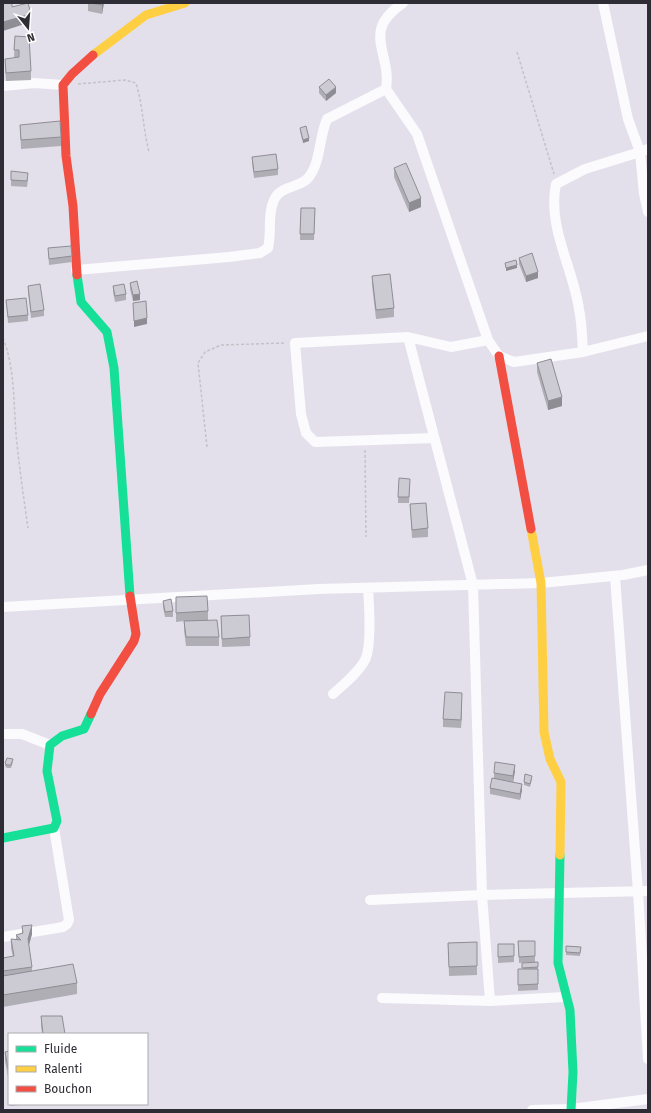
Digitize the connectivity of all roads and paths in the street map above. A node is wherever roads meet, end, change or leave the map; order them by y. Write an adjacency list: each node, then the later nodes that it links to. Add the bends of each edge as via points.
1 (185, 3): 5 (street, via 146,15 107,43)
2 (403, 3): 7 (street, via 386,17 382,26 380,44)
3 (603, 3): 8 (street, via 628,119)
4 (517, 52): 10 (path)
5 (63, 85): 6 (street, via 34,82); 9 (path, via 125,80 136,83 143,111); 12 (street, via 65,149 73,206)
6 (3, 86)
7 (386, 89): 12 (street, via 326,119 316,162 309,178 283,190 274,199 270,221 271,238 268,248 260,253); 16 (street, via 417,134)
8 (644, 151): 10 (street, via 585,169); 11 (street, via 644,194)
9 (148, 152)
10 (556, 184): 18 (street, via 556,226 580,309)
11 (648, 212)
12 (76, 270): 30 (street, via 81,302 107,332 114,368)
13 (648, 336): 18 (street)
14 (408, 337): 16 (street, via 451,347); 17 (street); 20 (street)
15 (3, 338): 23 (path, via 9,357 14,391 17,443)
16 (488, 340): 19 (street)
17 (295, 343): 21 (street, via 306,433 315,442); 22 (path, via 221,345 205,352 198,362)
18 (583, 352): 19 (street, via 514,362)
19 (499, 356): 27 (street)
20 (434, 438): 21 (street); 28 (street)
21 (365, 440): 24 (path)
22 (207, 447)
23 (28, 528)
24 (366, 537)
25 (648, 570): 26 (street)
26 (615, 576): 27 (street); 37 (street)
27 (541, 583): 28 (street); 38 (street, via 544,732 550,760 561,782)
28 (473, 585): 29 (street); 39 (street)
29 (368, 588): 30 (street); 32 (street, via 370,625 366,658 357,672)
30 (130, 600): 31 (street); 34 (street, via 136,634 134,641 100,694 84,729 62,736)
31 (3, 607)
32 (333, 694)
33 (3, 734): 34 (street, via 22,734)
34 (50, 745): 35 (street, via 47,771 57,821)
35 (54, 828): 36 (street); 41 (street, via 70,920 62,927)
36 (3, 838)
37 (643, 891): 38 (street); 44 (street)
38 (559, 893): 39 (street); 43 (street, via 558,963)
39 (482, 895): 40 (street); 45 (street)
40 (370, 900)
41 (3, 937)
42 (382, 998): 45 (street)
43 (566, 998): 45 (street); 48 (street, via 570,1010 573,1072)
44 (646, 1000): 46 (street)
45 (490, 1001)
46 (648, 1059)
47 (648, 1099): 48 (street)
48 (571, 1109): 49 (street)
49 (532, 1110)

